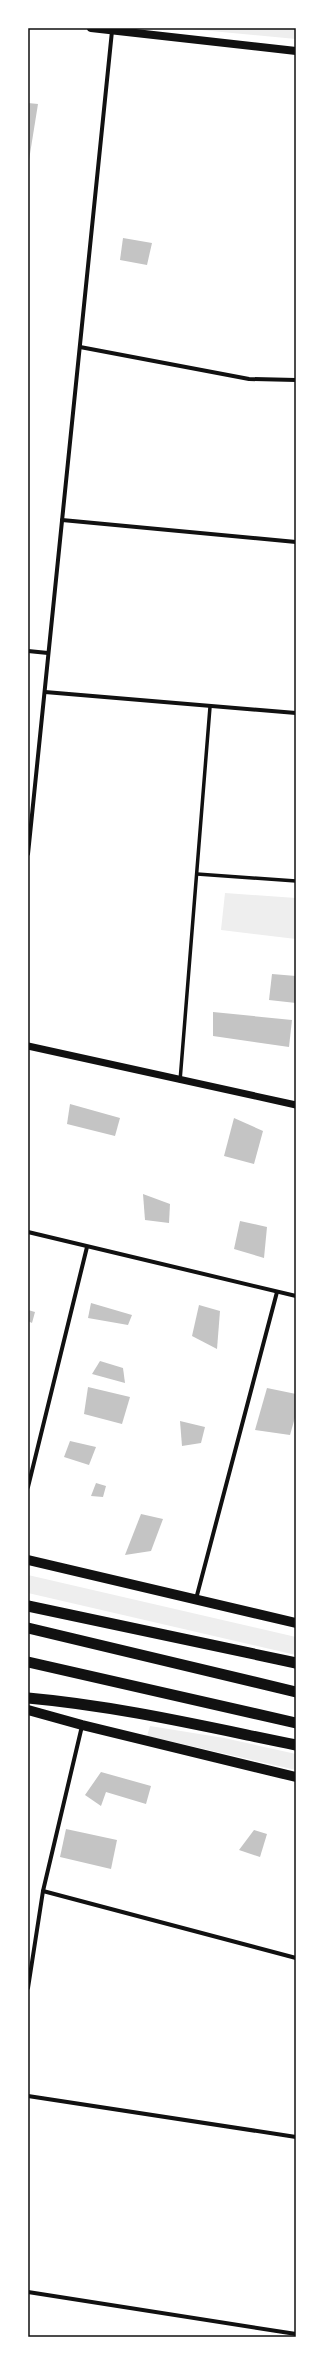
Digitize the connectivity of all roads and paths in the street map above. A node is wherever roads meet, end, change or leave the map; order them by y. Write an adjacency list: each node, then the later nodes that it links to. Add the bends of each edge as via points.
1 (91, 28): 2 (main road)
2 (112, 29): 3 (main road); 4 (street)
3 (296, 51)
4 (80, 347): 5 (street, via 249,379); 6 (street)
5 (296, 380)
6 (62, 520): 7 (street); 9 (street)
7 (296, 542)
8 (28, 651): 9 (street)
9 (48, 653): 10 (street)
10 (44, 692): 11 (street); 13 (street)
11 (210, 707): 12 (street); 14 (street)
12 (296, 713)
13 (28, 854)
14 (197, 874): 15 (street); 17 (street)
15 (296, 881)
16 (28, 1046): 17 (street)
17 (180, 1081): 18 (street)
18 (296, 1105)
19 (28, 1232): 20 (street)
20 (87, 1247): 21 (street); 23 (street)
21 (277, 1292): 22 (street); 25 (street)
22 (296, 1296)
23 (28, 1487)
24 (28, 1560): 25 (main road)
25 (196, 1599): 27 (main road)
26 (28, 1606): 30 (highway)
27 (296, 1623)
28 (28, 1628): 31 (highway)
29 (28, 1662): 34 (highway)
30 (296, 1663)
31 (296, 1692)
32 (28, 1698): 36 (highway, via 65,1701)
33 (28, 1710): 35 (main road)
34 (296, 1722)
35 (82, 1725): 37 (main road); 38 (street)
36 (296, 1745)
37 (296, 1777)
38 (43, 1891): 39 (street); 40 (street)
39 (296, 1958)
40 (28, 1988)
41 (28, 2096): 42 (street)
42 (296, 2137)
43 (28, 2292): 44 (street)
44 (296, 2334)

